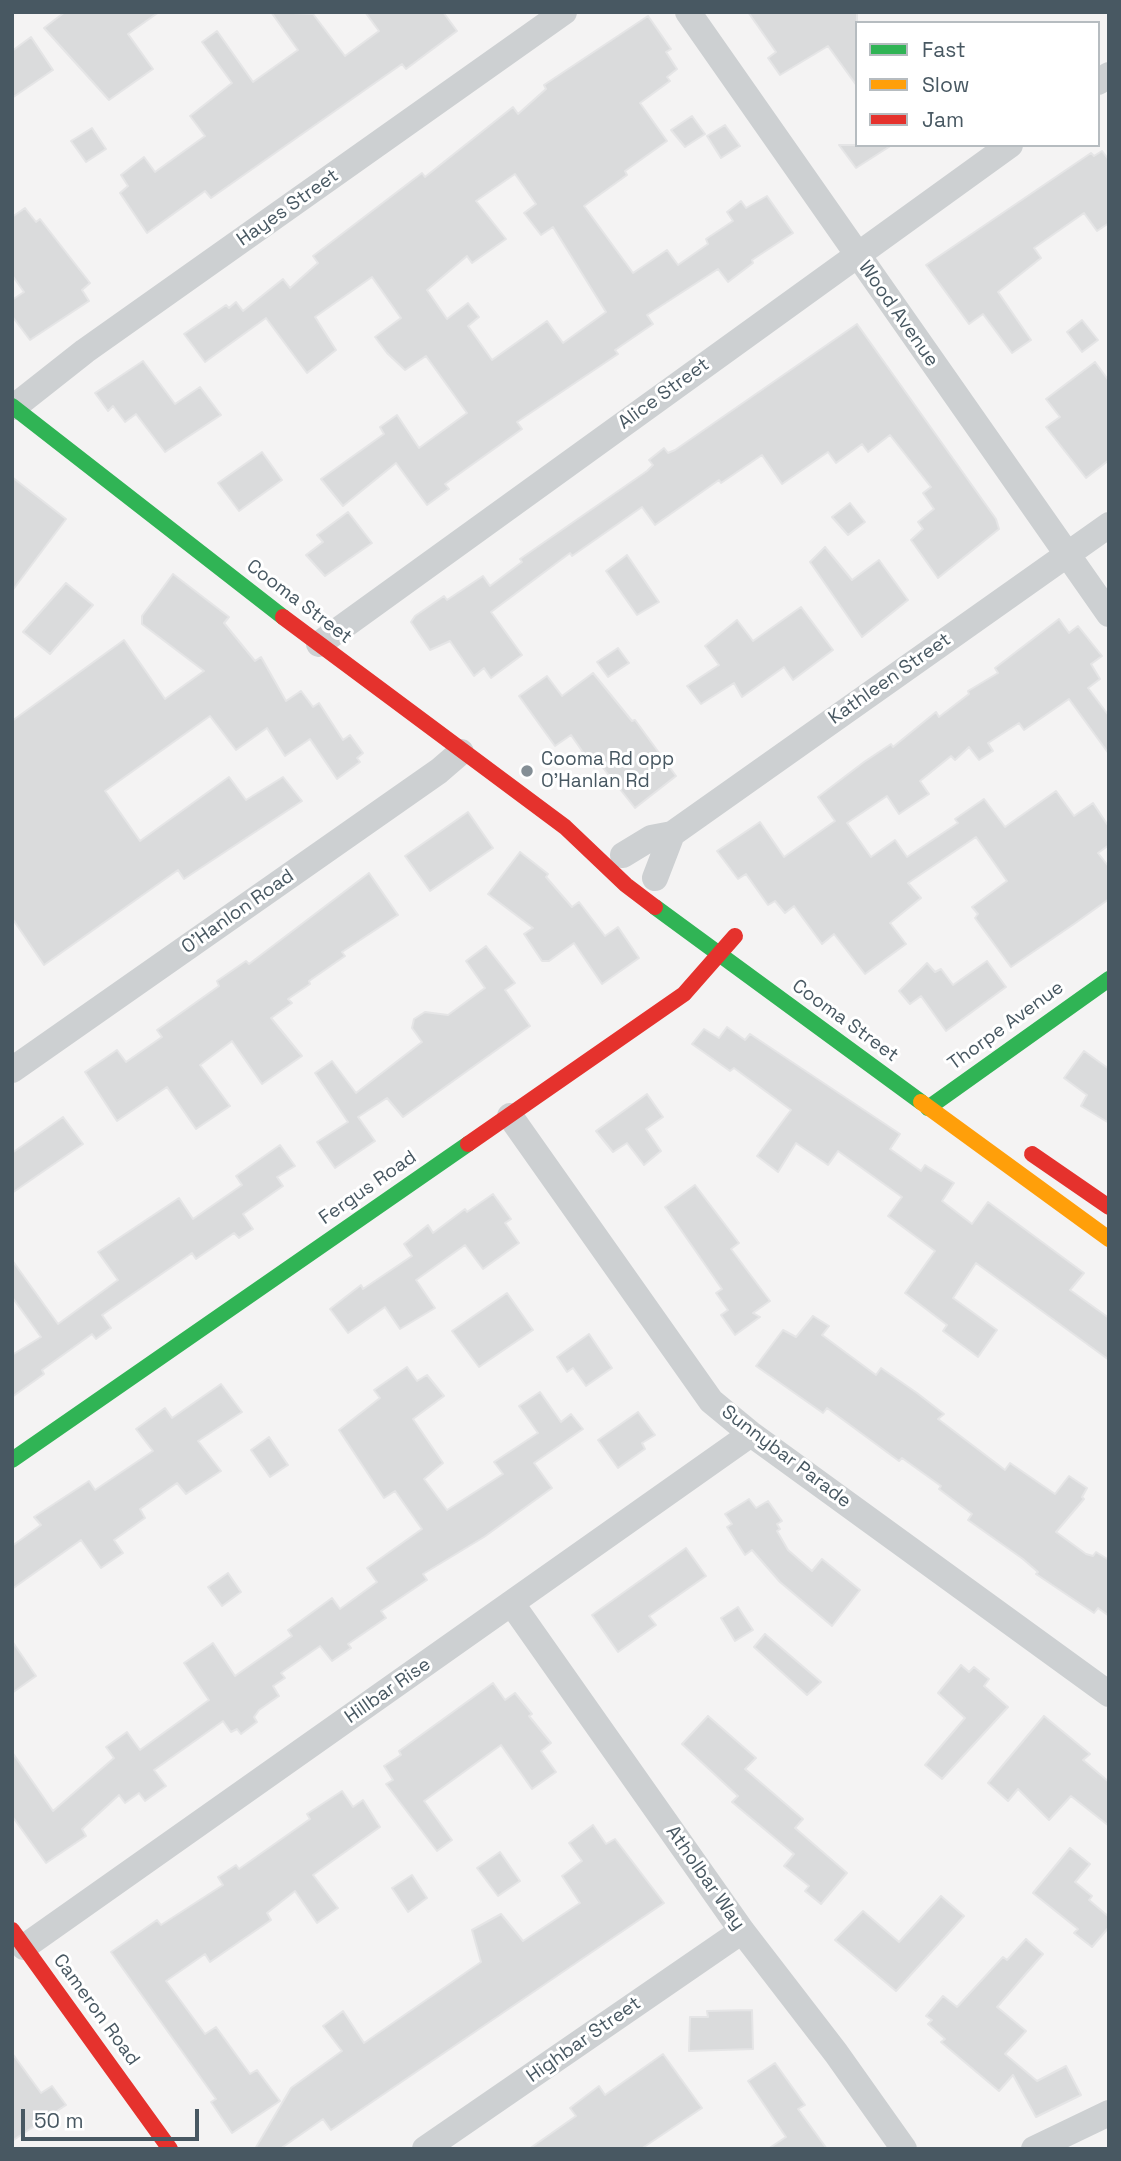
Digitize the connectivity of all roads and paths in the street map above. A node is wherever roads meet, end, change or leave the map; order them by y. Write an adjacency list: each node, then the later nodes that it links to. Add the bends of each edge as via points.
1 (564, 12): 5 (street, Hayes Street, via 85,351)
2 (688, 12): 4 (street, Wood Avenue)
3 (1007, 147): 4 (street, Alice Street)
4 (856, 255): 7 (street, Wood Avenue); 9 (street, Alice Street)
5 (13, 407): 9 (main road, Cooma Street)
6 (1109, 525): 7 (street, Kathleen Street)
7 (1067, 555): 8 (street, Wood Avenue); 12 (street, Kathleen Street)
8 (1109, 614)
9 (319, 643): 10 (main road, Cooma Street)
10 (461, 752): 11 (main road, Cooma Street); 17 (street, O'Hanlon Road)
11 (565, 827): 13 (main road, Cooma Street, via 588,834); 15 (main road, Cooma Street, via 626,885)
12 (672, 834): 13 (street); 13 (street, Kathleen Street, via 651,838)
13 (644, 870)
14 (735, 936): 15 (main road, Fergus Road)
15 (719, 956): 18 (main road, Cooma Street); 19 (main road, Fergus Road, via 684,994)
16 (1109, 979): 18 (main road, Thorpe Avenue)
17 (12, 1070)
18 (928, 1108): 22 (main road, Cooma Street)
19 (510, 1115): 23 (street, Sunnybar Parade, via 711,1401); 24 (main road, Fergus Road)
20 (1014, 1142): 21 (main road)
21 (1109, 1208)
22 (1109, 1239)
23 (751, 1434): 25 (street, Hillbar Rise); 26 (street, Sunnybar Parade)
24 (12, 1460)
25 (512, 1604): 27 (street, Atholbar Way); 28 (street, Hillbar Rise)
26 (1109, 1695)
27 (742, 1931): 31 (street, Highbar Street); 32 (street, Atholbar Way)
28 (18, 1938): 30 (main road, Cameron Road)
29 (1109, 2113): 33 (street)
30 (170, 2149)
31 (425, 2149)
32 (904, 2149)
33 (1034, 2149)

